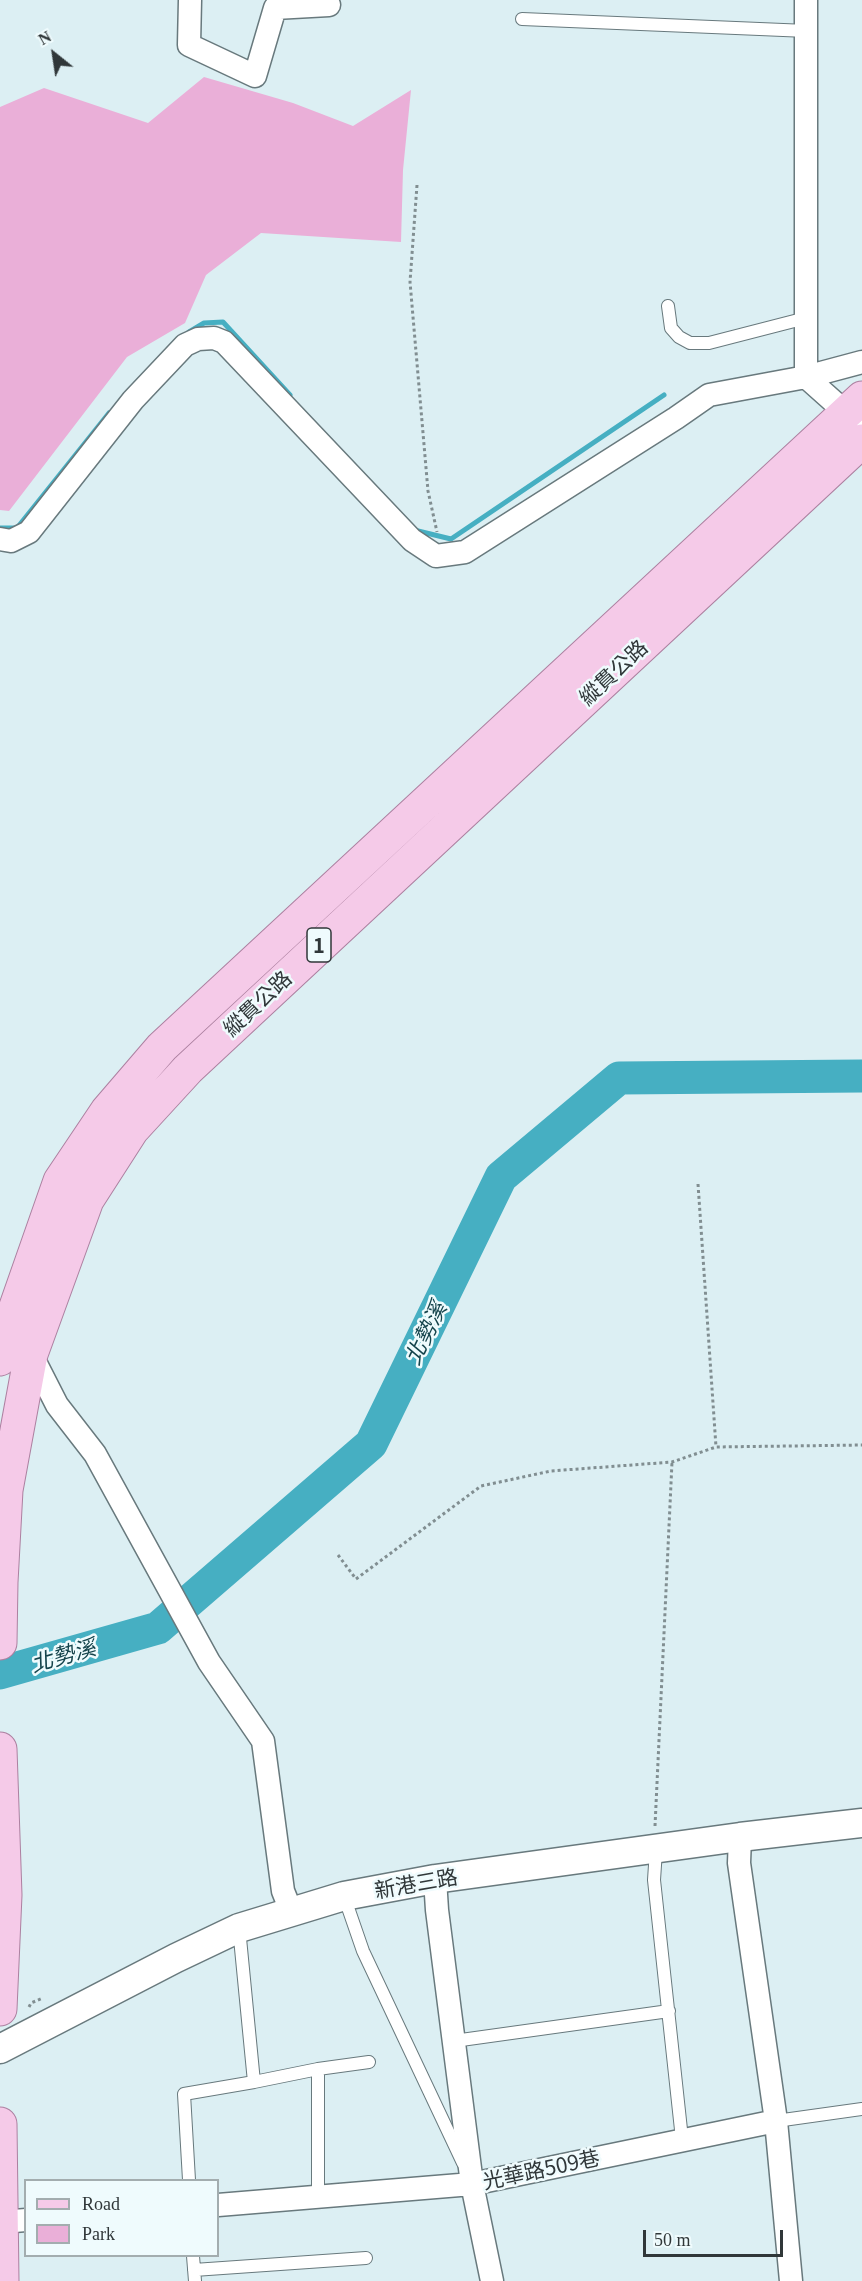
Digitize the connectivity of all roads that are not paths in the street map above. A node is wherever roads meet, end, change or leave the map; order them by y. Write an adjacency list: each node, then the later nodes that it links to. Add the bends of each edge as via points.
1 (190, 0): 3 (street, via 189,45 255,76 275,8)
2 (806, 0): 5 (street)
3 (329, 5)
4 (522, 19): 5 (lane)
5 (807, 31): 7 (street)
6 (668, 306): 7 (lane, via 671,328 690,343 709,343)
7 (806, 318): 9 (street)
8 (862, 362): 9 (street)
9 (806, 377): 10 (street); 12 (street, via 709,394 465,552 436,556 412,540 224,342 198,339 185,345 133,400 29,532 11,541)
10 (857, 412): 13 (main road, 縱貫公路 / 1, via 162,1047 107,1111 60,1181 12,1318)
11 (862, 441): 13 (main road, 縱貫公路 / 1, via 196,1061 132,1130 87,1200)
12 (0, 539)
13 (15, 1356): 14 (street); 15 (main road, 縱貫公路 / 1); 23 (street, via 95,1454 209,1662 263,1742 283,1891)
14 (0, 1365)
15 (1, 1582): 16 (main road, 縱貫公路 / 1)
16 (0, 1643)
17 (0, 1749): 25 (main road, via 5,1895)
18 (862, 1823): 19 (street, 新港三路)
19 (740, 1838): 20 (street, 新港三路); 33 (street, via 739,1863)
20 (656, 1850): 21 (street, 新港三路); 26 (lane, via 654,1880)
21 (435, 1879): 22 (street, 新港三路); 27 (street)
22 (344, 1896): 23 (street, 新港三路); 37 (lane, via 363,1952)
23 (291, 1911): 24 (street, 新港三路)
24 (239, 1928): 28 (street, 新港三路); 31 (lane)
25 (0, 2009)
26 (669, 2011): 27 (lane); 35 (lane)
27 (453, 2041): 37 (street)
28 (0, 2049)
29 (369, 2062): 30 (lane)
30 (318, 2069): 31 (lane); 38 (lane)
31 (254, 2082): 36 (lane, via 184,2094)
32 (862, 2109): 33 (lane, 光華路509巷)
33 (776, 2121): 35 (street, 光華路509巷); 46 (street)
34 (0, 2124): 40 (main road)
35 (682, 2139): 37 (street, 光華路509巷)
36 (189, 2179)
37 (472, 2184): 38 (street, 光華路509巷); 45 (street)
38 (318, 2196): 39 (street, 光華路509巷)
39 (219, 2205)
40 (14, 2221): 44 (main road)
41 (193, 2257): 43 (lane)
42 (366, 2259): 43 (lane)
43 (195, 2276)
44 (2, 2281)
45 (492, 2281)
46 (791, 2281)

